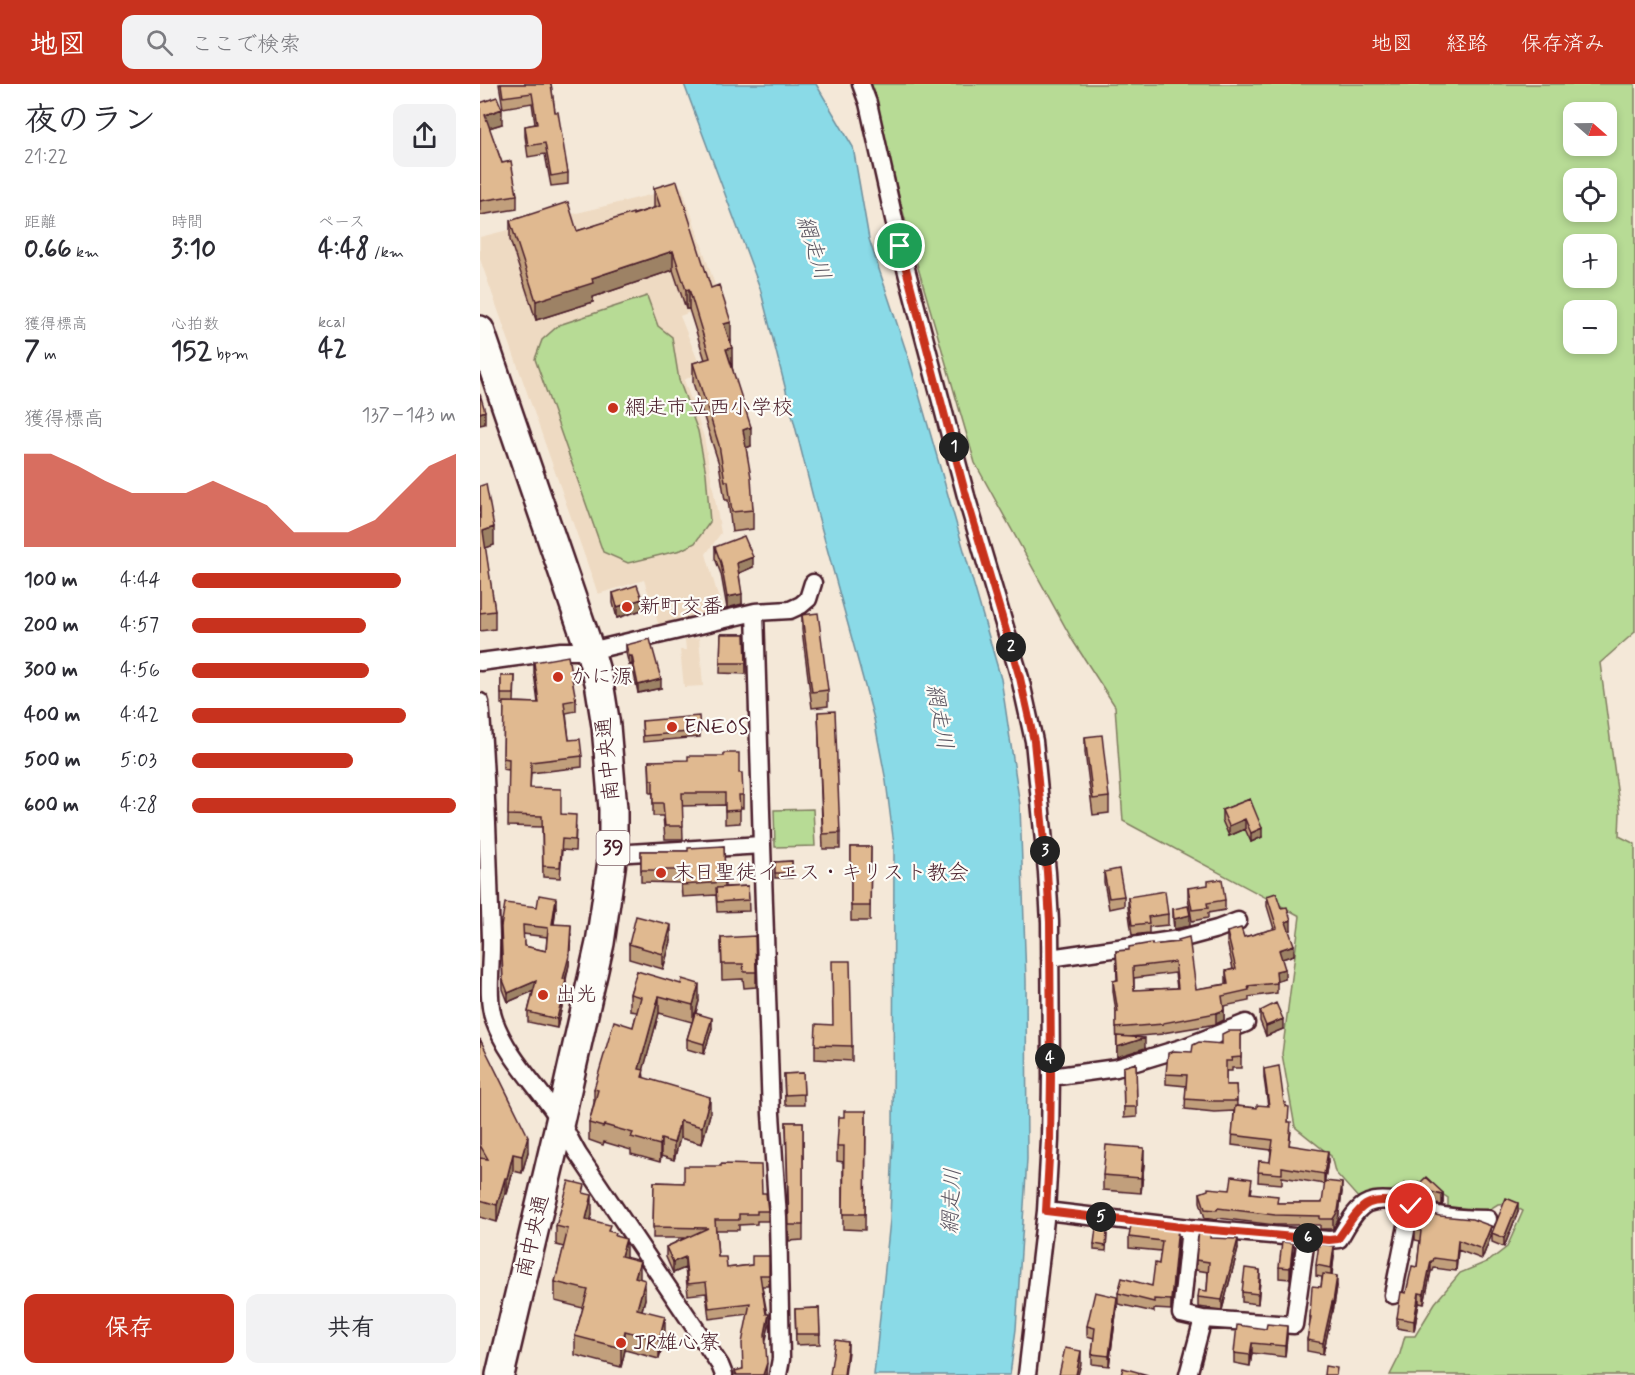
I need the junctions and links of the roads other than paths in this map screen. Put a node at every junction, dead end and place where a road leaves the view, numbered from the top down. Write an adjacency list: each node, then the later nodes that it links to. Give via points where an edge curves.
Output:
1 (861, 84): 12 (street, via 900,246 1034,741 1047,872)
2 (480, 330): 3 (highway, 南中央通 / 39)
3 (484, 356): 6 (highway, 南中央通 / 39)
4 (813, 583): 5 (street, via 808,599 801,605 790,610)
5 (755, 612): 6 (street); 9 (street)
6 (590, 651): 7 (street); 10 (highway, 南中央通 / 39, via 606,726)
7 (480, 662)
8 (480, 702): 15 (street, via 493,1018 523,1072)
9 (762, 845): 10 (street); 25 (street, via 778,1218)
10 (613, 854): 15 (highway, 南中央通 / 39, via 600,943)
11 (1238, 921): 12 (street, via 1180,939)
12 (1050, 958): 14 (street)
13 (1246, 1023): 14 (street, via 1116,1068)
14 (1051, 1077): 17 (street)
15 (560, 1121): 23 (highway, 南中央通 / 39); 24 (street, via 578,1155)
16 (1411, 1206): 18 (street, via 1444,1217); 20 (street, via 1367,1203 1338,1239); 21 (street)
17 (1046, 1211): 19 (street); 26 (street)
18 (1488, 1220)
19 (1190, 1228): 20 (street); 22 (street, via 1181,1314)
20 (1306, 1238): 22 (street, via 1294,1325)
21 (1393, 1295)
22 (1203, 1319): 27 (street)
23 (500, 1375)
24 (724, 1375)
25 (778, 1375)
26 (1027, 1375)
27 (1188, 1375)

